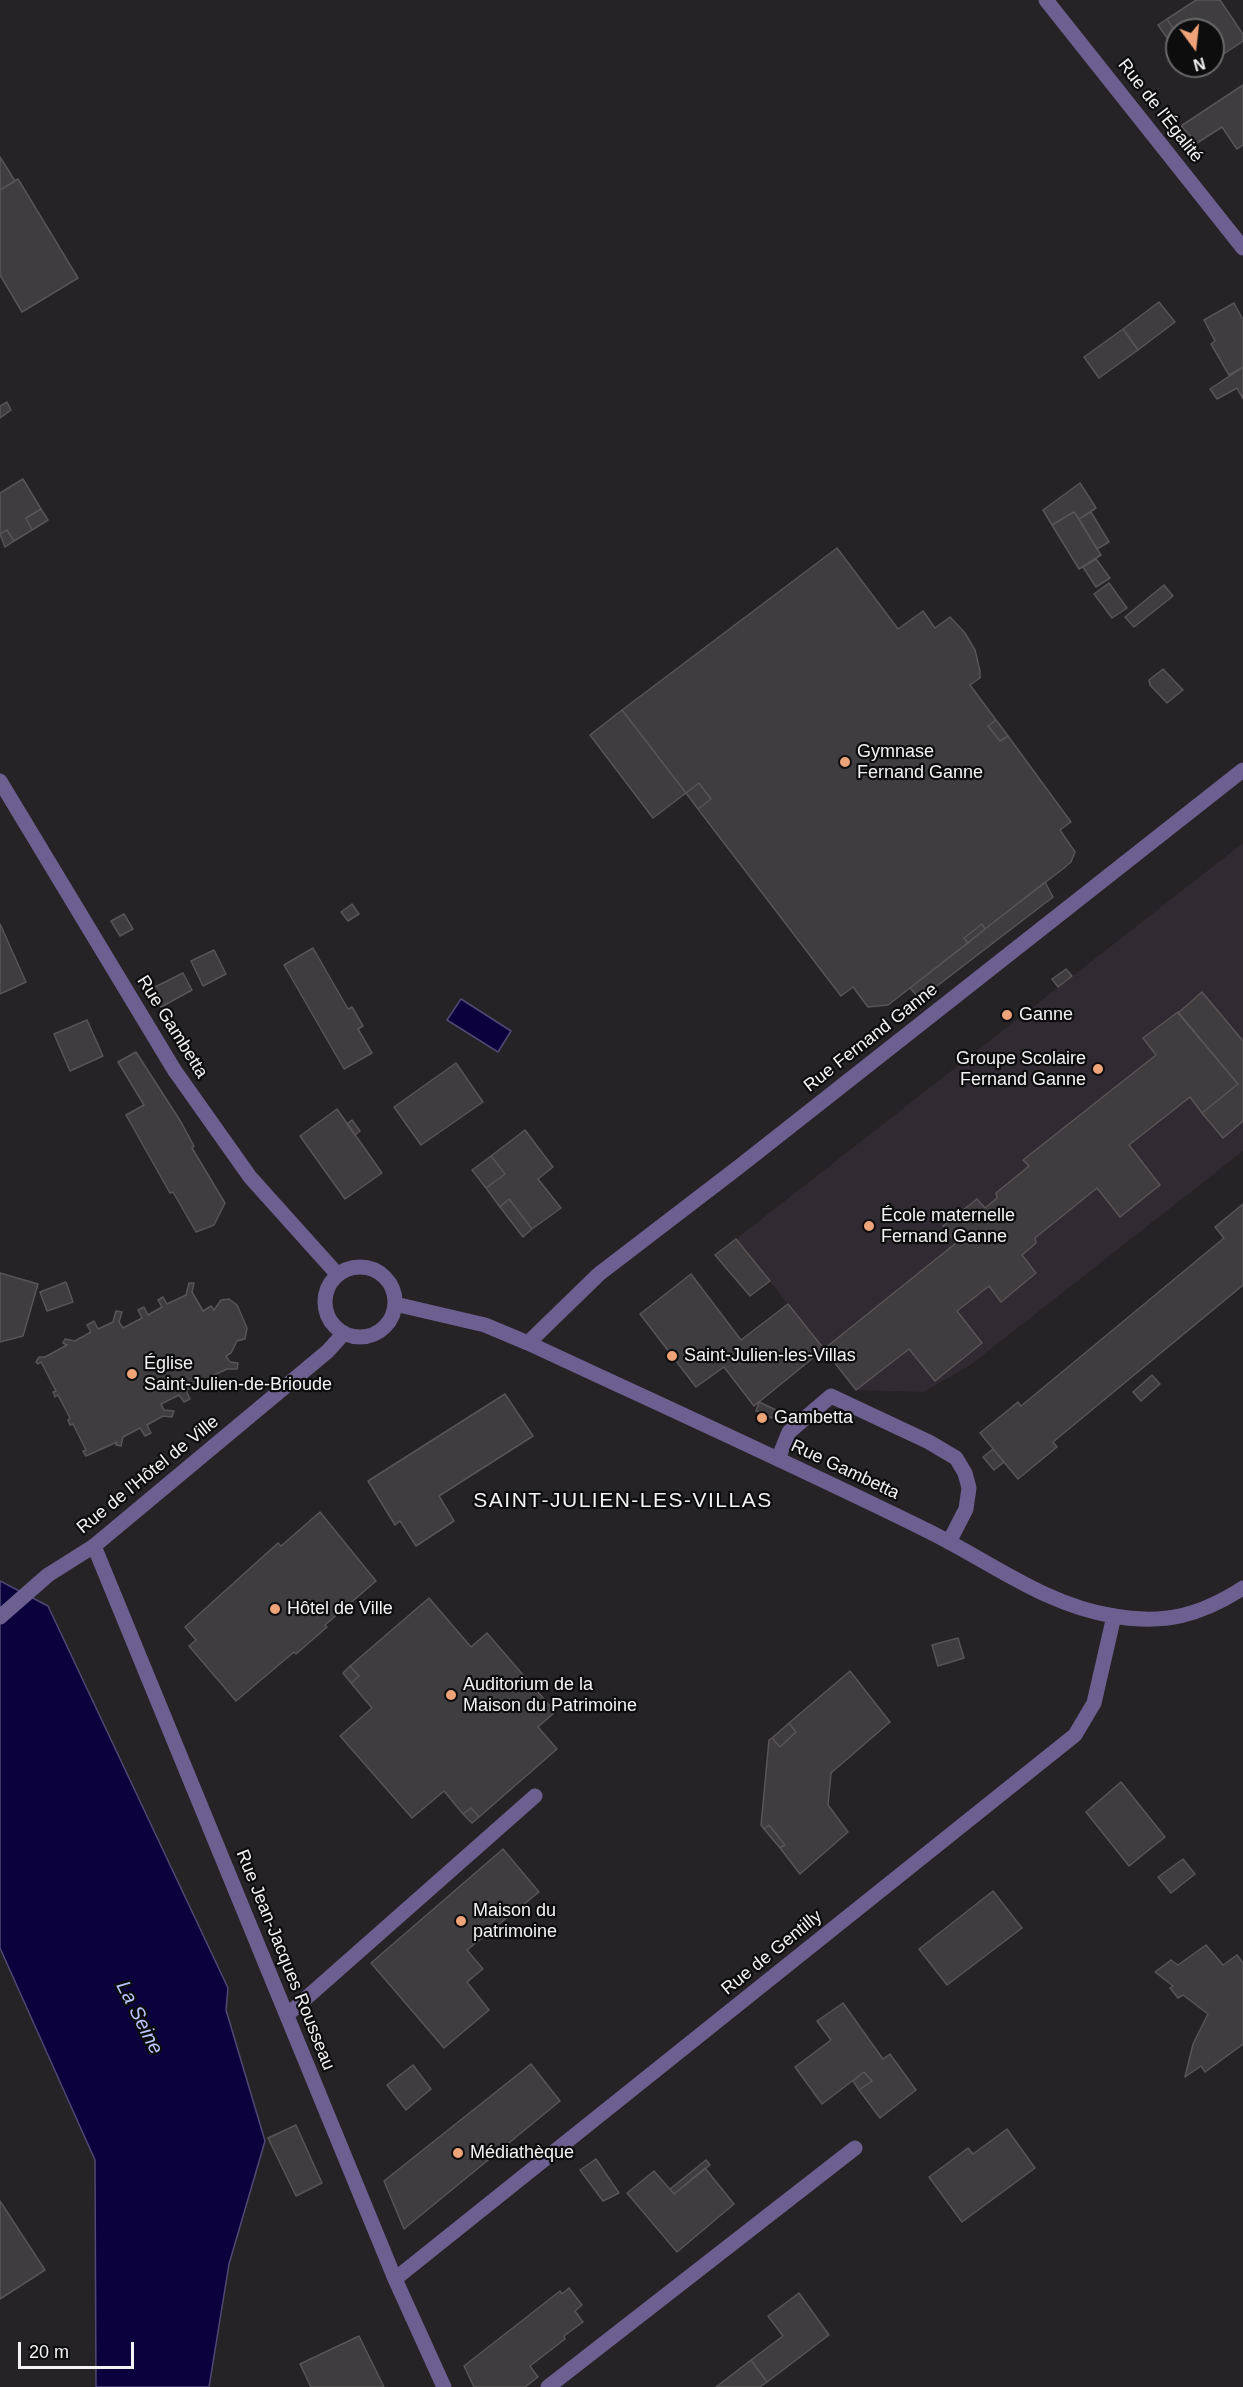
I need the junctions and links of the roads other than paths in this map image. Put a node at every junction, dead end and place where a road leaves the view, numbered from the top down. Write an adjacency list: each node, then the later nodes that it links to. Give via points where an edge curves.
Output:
1 (1050, 1): 2 (street, Rue de l'Égalité)
2 (1243, 248)
3 (1243, 770): 8 (street, Rue Fernand Ganne, via 599,1274)
4 (0, 781): 5 (street, Rue Gambetta, via 175,1071 250,1177)
5 (338, 1275): 6 (street, via 359,1267 381,1274 389,1282); 7 (street, via 325,1294 325,1306 334,1327)
6 (395, 1304): 7 (street, via 392,1316 377,1333 354,1337); 8 (street, Rue Gambetta, via 485,1325)
7 (344, 1333): 11 (street, Rue de l'Hôtel de Ville, via 328,1351)
8 (528, 1343): 9 (street, Rue Gambetta)
9 (778, 1460): 10 (street, Rue Gambetta); 10 (street, via 789,1432 831,1396 929,1442 956,1458 969,1488 966,1509)
10 (949, 1542): 14 (street, Rue Gambetta, via 1032,1590)
11 (94, 1546): 13 (street, Rue de l'Hôtel de Ville, via 48,1575); 16 (street, Rue Jean-Jacques Rousseau)
12 (1243, 1588): 14 (street, Rue Gambetta, via 1204,1610 1162,1620)
13 (0, 1617)
14 (1114, 1617): 18 (street, Rue de Gentilly, via 1094,1703 1075,1735)
15 (535, 1796): 16 (street)
16 (287, 2014): 18 (street, Rue Jean-Jacques Rousseau)
17 (855, 2148): 20 (street)
18 (395, 2279): 19 (street, Rue Jean-Jacques Rousseau)
19 (444, 2387)
20 (548, 2387)

